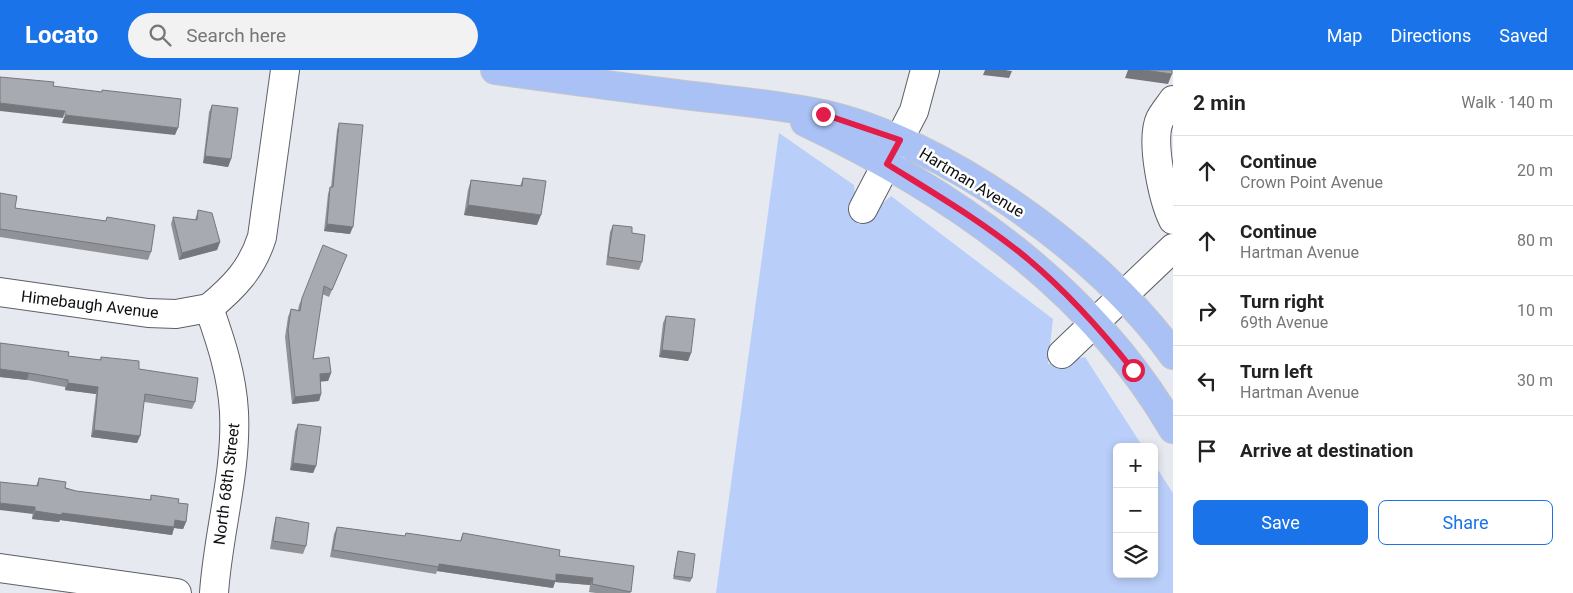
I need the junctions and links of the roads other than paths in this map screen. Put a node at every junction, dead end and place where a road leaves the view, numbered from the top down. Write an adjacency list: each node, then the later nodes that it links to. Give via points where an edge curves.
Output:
1 (285, 70): 14 (street, via 262,237 256,257 240,282)
2 (495, 70): 4 (main road, Hartman Avenue)
3 (925, 70): 7 (street, via 918,99)
4 (615, 78): 6 (main road, Hartman Avenue)
5 (1173, 100): 10 (street, via 1159,120 1157,147)
6 (770, 106): 7 (main road, Hartman Avenue, via 823,114); 8 (main road, Hartman Avenue)
7 (900, 140): 8 (street); 13 (main road, Hartman Avenue, via 949,165 1016,206)
8 (887, 164): 9 (street); 15 (main road, Hartman Avenue, via 968,215 1027,258)
9 (863, 209)
10 (1173, 220)
11 (1173, 248): 13 (street)
12 (0, 292): 14 (street, Himebaugh Avenue, via 148,313 176,314)
13 (1123, 294): 15 (street); 17 (main road, Hartman Avenue)
14 (209, 308): 21 (street, North 68th Street, via 226,358 234,413 233,450)
15 (1094, 322): 16 (street); 18 (main road, Hartman Avenue, via 1133,370)
16 (1062, 354)
17 (1173, 355)
18 (1173, 429)
19 (0, 568): 20 (street)
20 (177, 593)
21 (214, 593)

